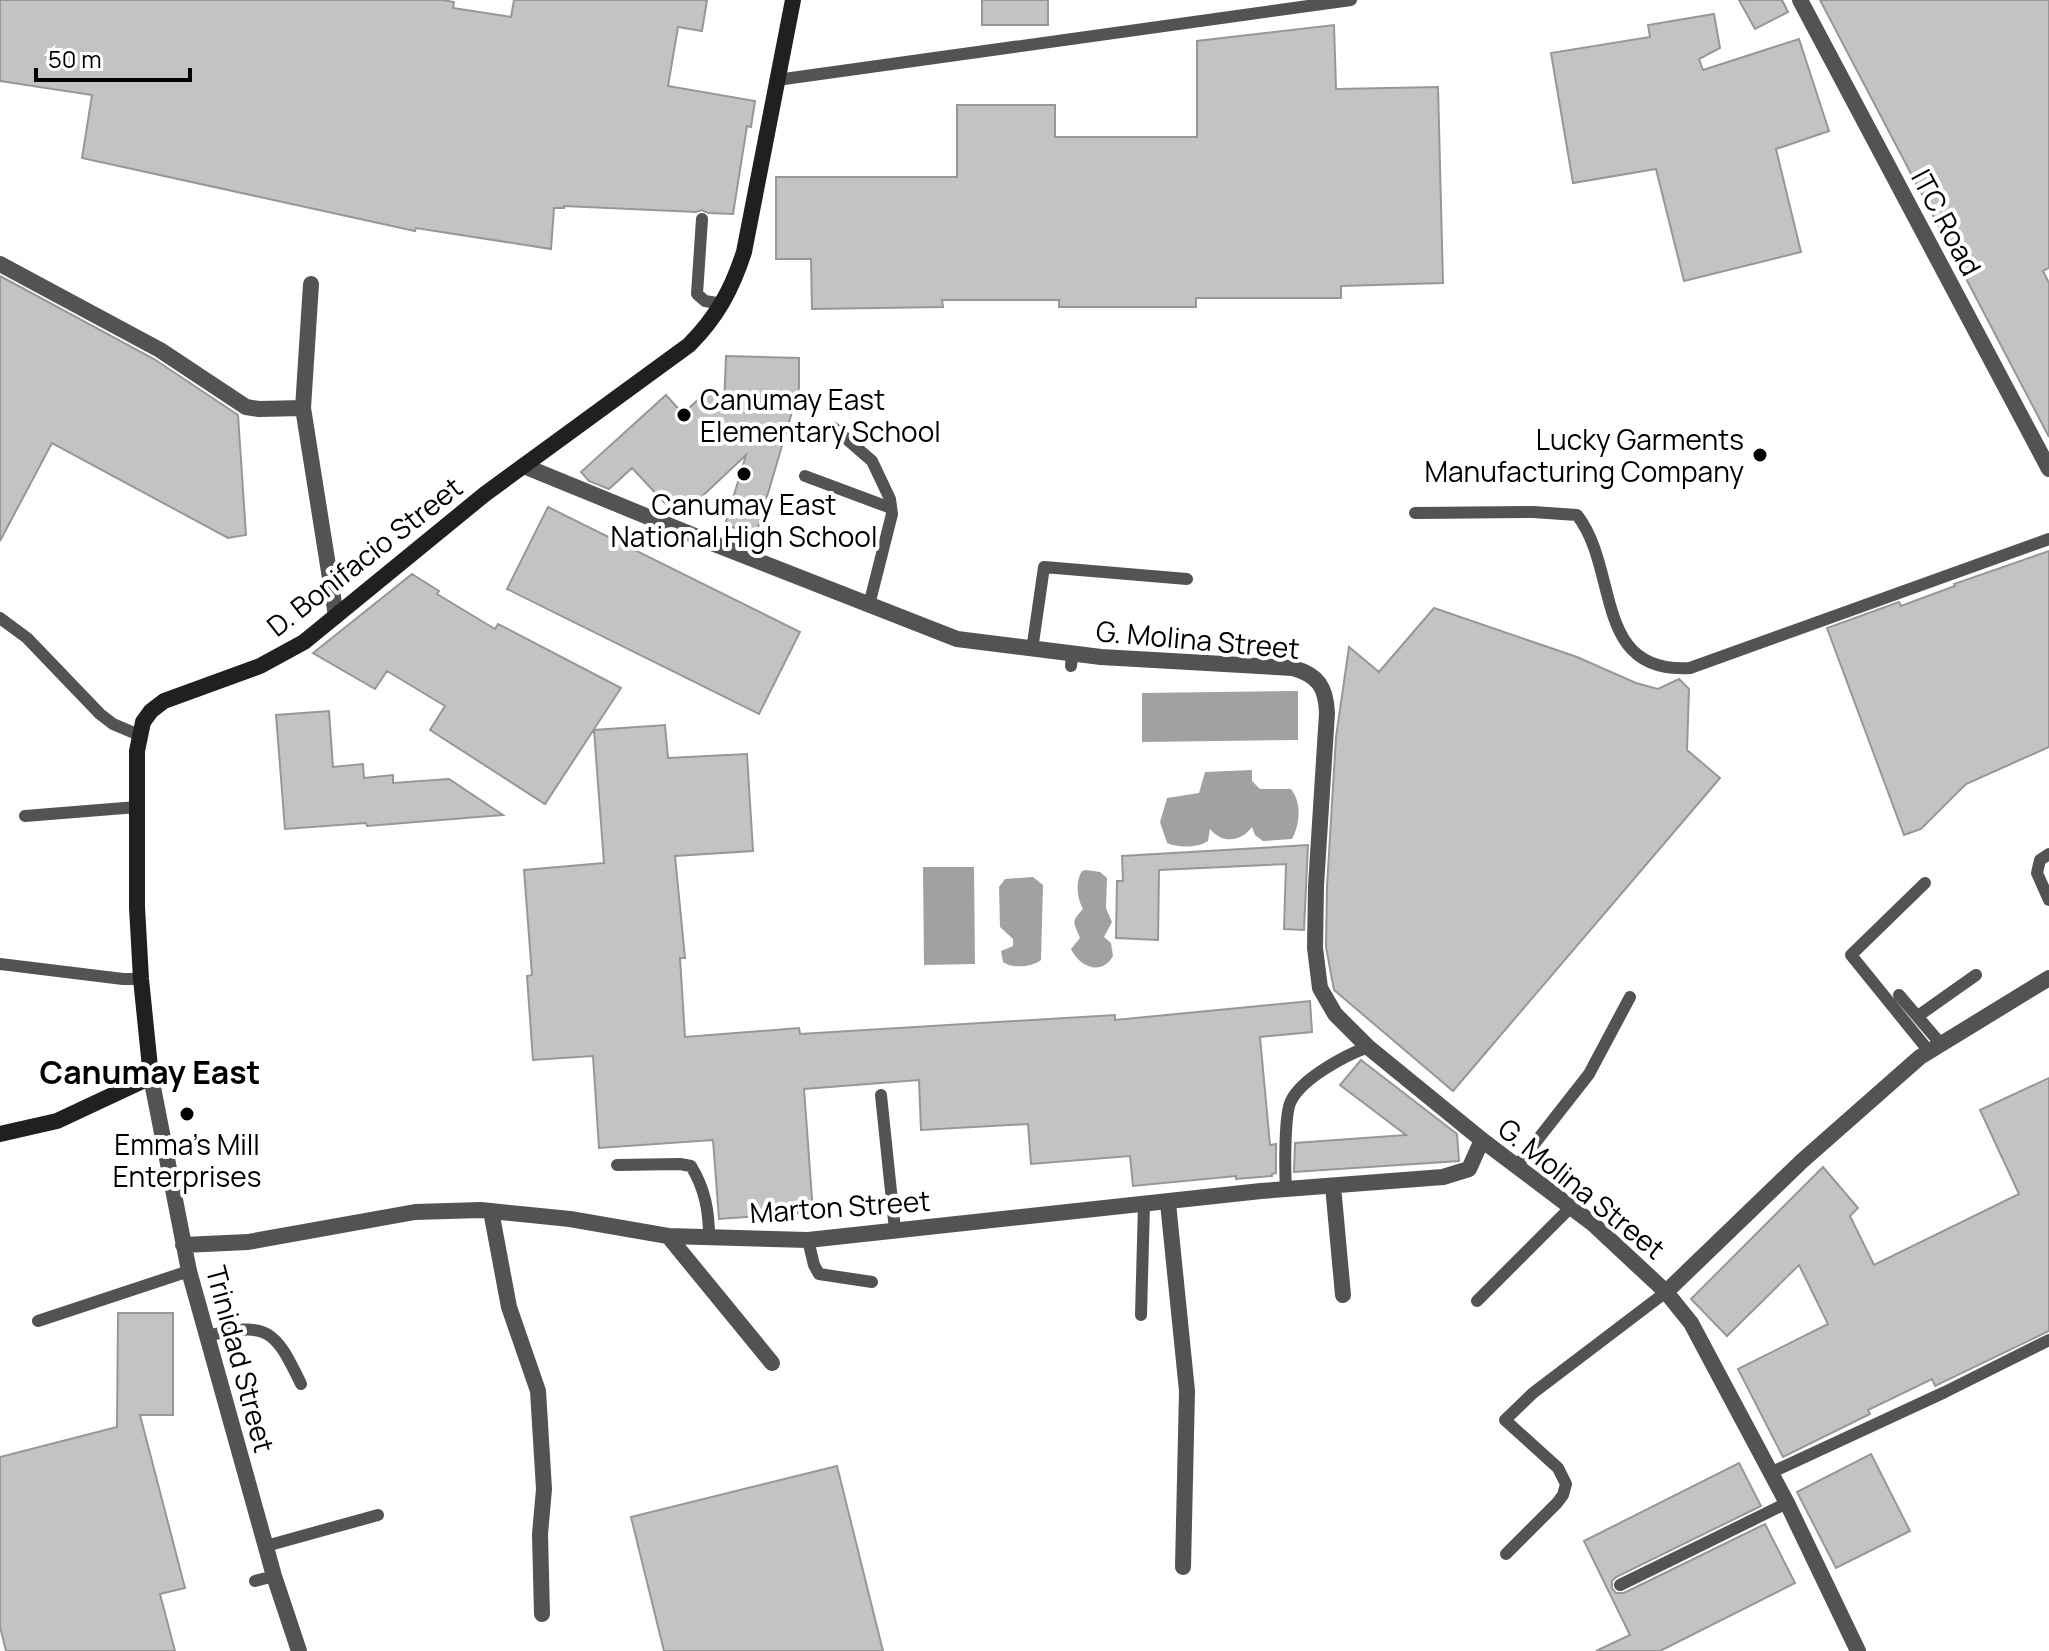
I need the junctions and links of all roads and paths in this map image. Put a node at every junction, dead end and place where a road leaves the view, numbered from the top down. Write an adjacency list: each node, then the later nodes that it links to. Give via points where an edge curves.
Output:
1 (793, 0): 4 (main road, D. Bonifacio Street)
2 (1351, 0): 4 (lane)
3 (1800, 0): 12 (street, ITC Road)
4 (777, 80): 8 (main road, D. Bonifacio Street, via 744,252)
5 (702, 219): 8 (lane, via 697,294)
6 (0, 264): 9 (street, via 160,350 246,407)
7 (311, 284): 9 (street)
8 (723, 304): 11 (main road, D. Bonifacio Street, via 689,345)
9 (303, 408): 19 (street)
10 (834, 428): 14 (lane, via 872,461)
11 (524, 466): 18 (street, G. Molina Street); 19 (main road, D. Bonifacio Street)
12 (2049, 469)
13 (805, 476): 14 (lane)
14 (891, 508): 18 (lane)
15 (1415, 513): 16 (lane, via 1577,515 1587,527 1619,631 1649,665 1668,670 1690,668)
16 (2049, 539)
17 (1187, 579): 21 (lane, via 1044,567)
18 (869, 605): 21 (street, G. Molina Street, via 957,639)
19 (336, 616): 22 (main road, D. Bonifacio Street, via 278,657 164,701 151,711)
20 (0, 618): 22 (lane, via 27,638 100,714)
21 (1032, 650): 36 (street, G. Molina Street, via 1072,660 1293,668 1321,682 1327,713 1316,886 1320,988 1335,1014)
22 (139, 735): 23 (main road)
23 (137, 807): 24 (lane); 31 (main road)
24 (25, 816)
25 (2049, 854): 27 (lane, via 2040,860 2037,873)
26 (1925, 883): 35 (lane, via 1851,955)
27 (2049, 900)
28 (0, 964): 31 (lane)
29 (1976, 975): 34 (lane)
30 (2049, 978): 35 (street, G. Molina Street)
31 (141, 979): 37 (main road)
32 (1899, 995): 34 (lane)
33 (1630, 997): 42 (lane, via 1589,1074)
34 (1918, 1016): 35 (lane)
35 (1934, 1046): 56 (street, G. Molina Street, via 1802,1161)
36 (1368, 1047): 40 (street, G. Molina Street); 44 (lane, via 1316,1075 1290,1101)
37 (151, 1077): 39 (main road, via 57,1121); 53 (street, Trinidad Street)
38 (881, 1095): 49 (lane)
39 (0, 1134)
40 (1482, 1140): 42 (street, G. Molina Street); 43 (street, Marton Street, via 1469,1169 1459,1174)
41 (617, 1165): 51 (lane, via 691,1166 702,1184)
42 (1517, 1166): 47 (street, G. Molina Street)
43 (1333, 1186): 44 (street, Marton Street); 57 (street)
44 (1286, 1189): 45 (street, Marton Street)
45 (1168, 1203): 46 (street, Marton Street); 70 (street, via 1187,1391)
46 (1144, 1205): 49 (street, Marton Street); 59 (lane)
47 (1571, 1207): 56 (street, G. Molina Street); 58 (lane)
48 (491, 1211): 50 (street, Marton Street); 53 (street, Marton Street, via 415,1212 248,1242); 74 (street, via 509,1307 538,1391 544,1489)
49 (895, 1230): 52 (street, Marton Street)
50 (668, 1236): 51 (street, Marton Street); 63 (street)
51 (709, 1237): 52 (street, Marton Street)
52 (808, 1240): 55 (lane, via 819,1274)
53 (183, 1245): 54 (street, Trinidad Street)
54 (189, 1271): 60 (lane); 61 (street, Trinidad Street)
55 (872, 1282)
56 (1666, 1292): 65 (street, G. Molina Street, via 1691,1323); 69 (lane, via 1505,1420 1558,1468 1566,1484 1557,1503)
57 (1343, 1295)
58 (1477, 1301)
59 (1141, 1315)
60 (38, 1321)
61 (207, 1336): 64 (lane, via 253,1328 266,1332 287,1354); 68 (street, Trinidad Street)
62 (2049, 1340): 65 (lane)
63 (772, 1363)
64 (301, 1384)
65 (1770, 1473): 66 (street, G. Molina Street)
66 (1787, 1503): 73 (lane); 76 (street, G. Molina Street)
67 (378, 1515): 68 (lane)
68 (266, 1546): 71 (street, Trinidad Street)
69 (1506, 1554)
70 (1183, 1567)
71 (274, 1576): 72 (lane); 75 (street, Trinidad Street)
72 (255, 1581)
73 (1620, 1585)
74 (542, 1614)
75 (299, 1651)
76 (1858, 1651)

